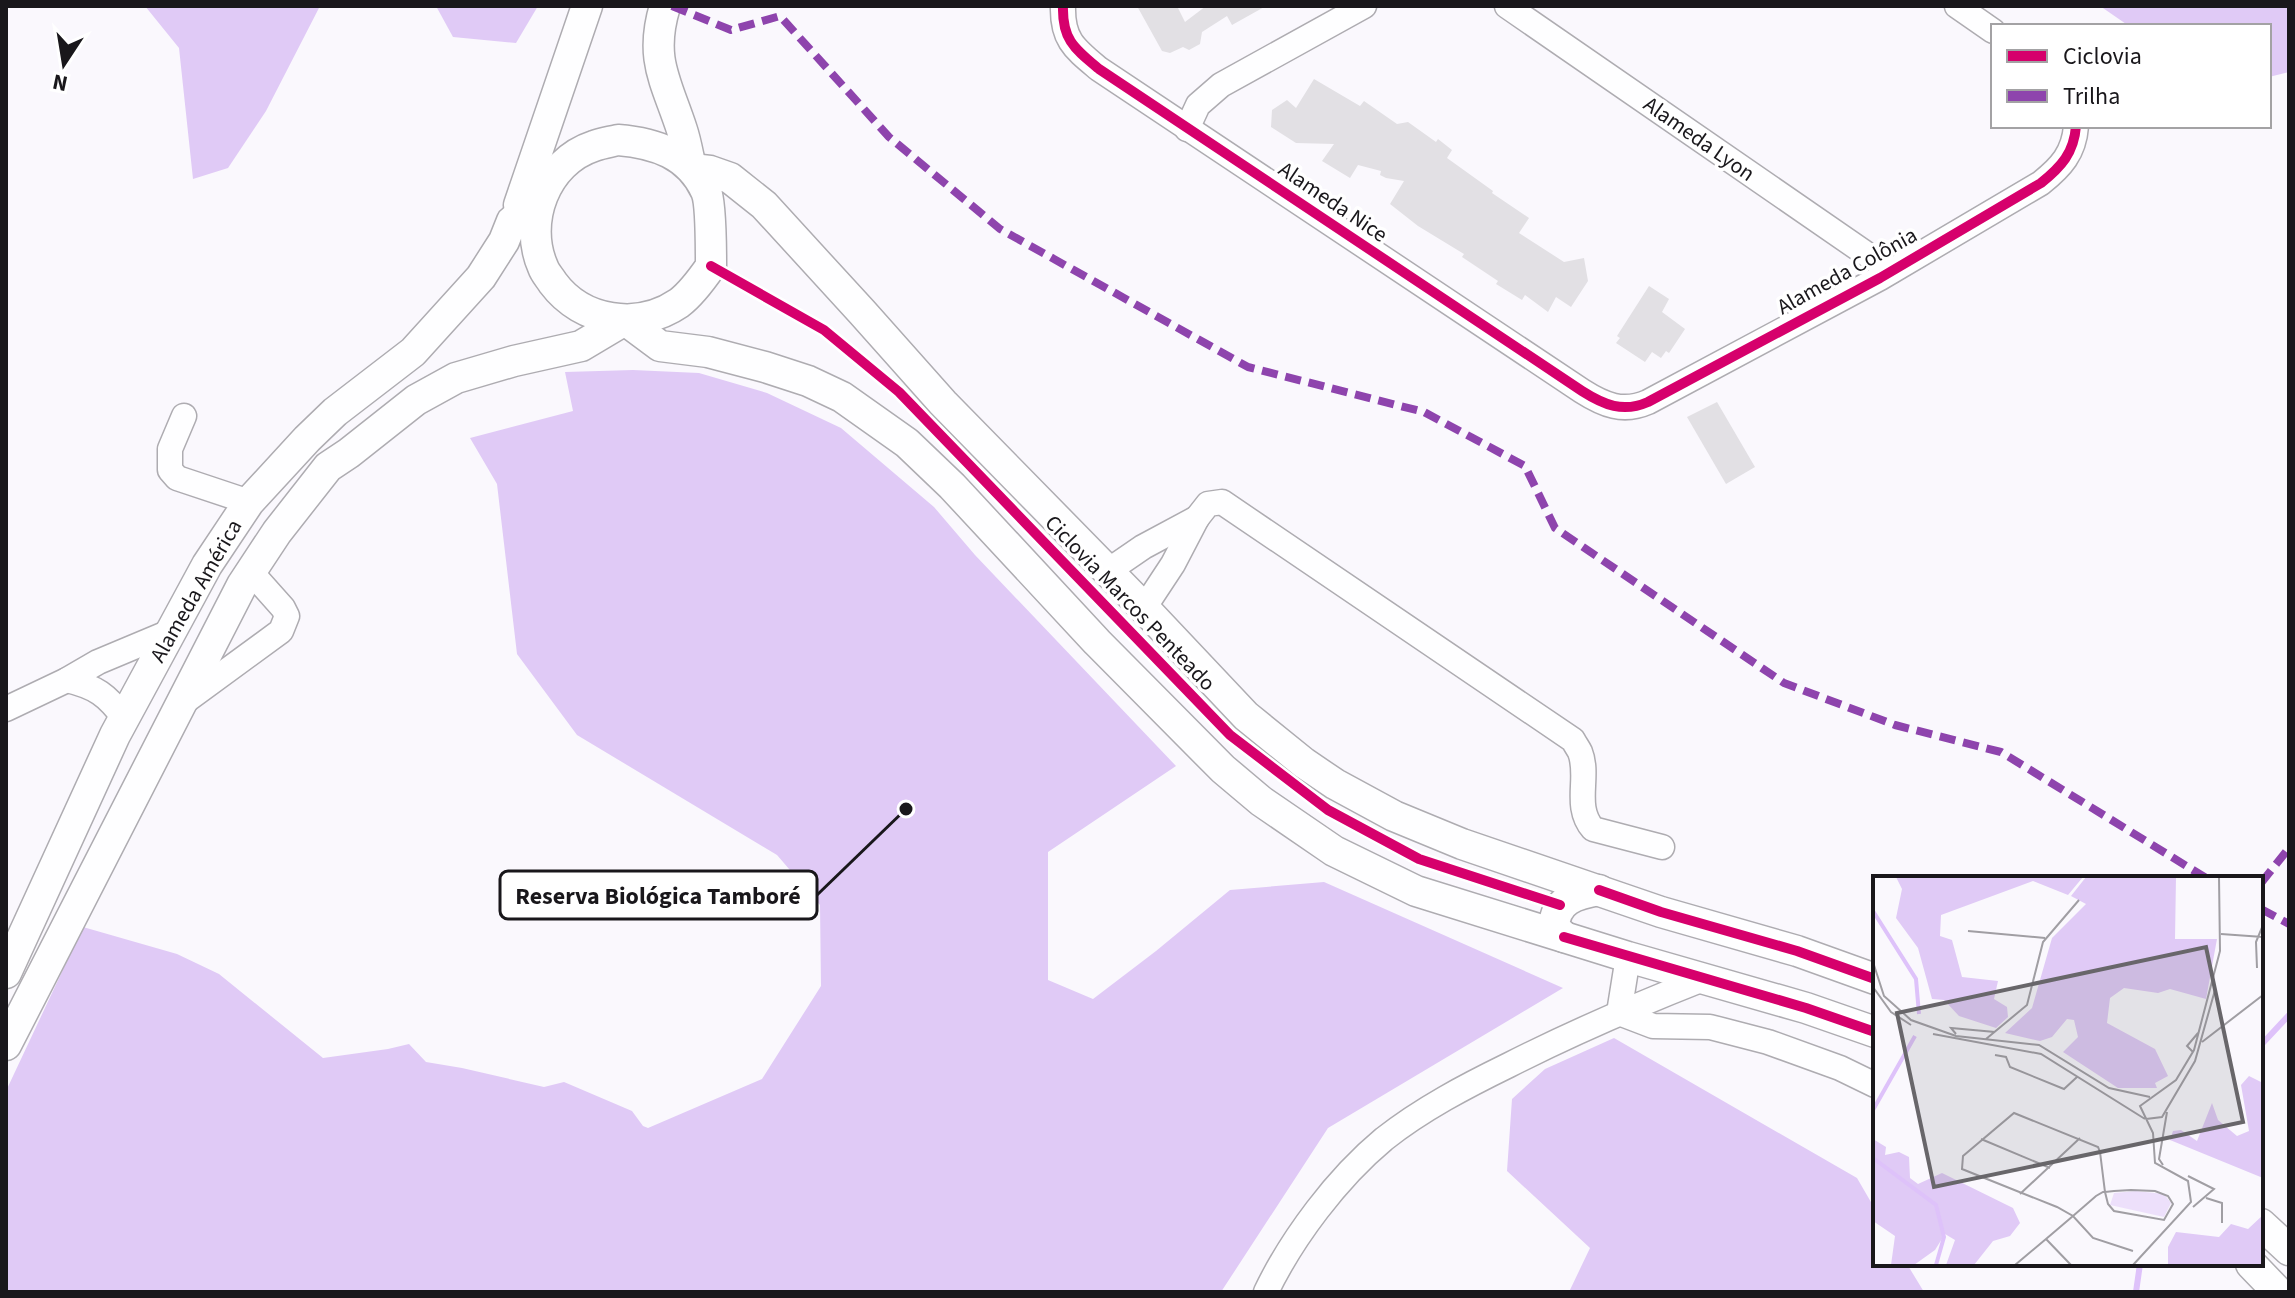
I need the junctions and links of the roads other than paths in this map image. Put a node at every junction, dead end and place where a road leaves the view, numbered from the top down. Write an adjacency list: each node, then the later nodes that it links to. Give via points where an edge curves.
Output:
1 (587, 6): 12 (main road, Alameda América)
2 (665, 6): 10 (main road, via 658,58)
3 (1063, 6): 8 (street, Alameda Nice, via 1065,30 1078,52)
4 (1364, 6): 8 (street, via 1221,85 1198,105)
5 (1507, 6): 16 (street, Alameda Lyon)
6 (1957, 6): 7 (street)
7 (1991, 30)
8 (1187, 129): 20 (street, Alameda Nice)
9 (2076, 129): 16 (street, Alameda Colônia, via 2069,156 2041,183)
10 (683, 132): 11 (main road); 13 (main road)
11 (691, 168): 13 (main road); 14 (main road, via 645,142 618,140 569,159 550,179); 17 (main road, via 708,193 711,266 680,302 653,317)
12 (532, 170): 14 (main road); 15 (main road, Alameda América)
13 (730, 178): 25 (main road, via 764,205 943,403)
14 (539, 202): 15 (main road); 17 (main road, via 535,237 543,269 563,295 590,314)
15 (512, 221): 22 (main road, Alameda América, via 488,268 413,352 335,412)
16 (1891, 271): 20 (street, Alameda Colônia, via 1648,402)
17 (624, 321): 18 (main road, Alameda América); 19 (main road)
18 (581, 346): 19 (main road, Alameda América); 24 (main road, Alameda América, via 456,378 416,400 328,467)
19 (660, 346): 38 (main road, Alameda América, via 765,367 842,397 907,443 952,486 1149,695 1261,801 1334,851 1416,891)
20 (1611, 406)
21 (184, 416): 22 (street, via 170,449 170,470 177,478)
22 (249, 502): 27 (main road, Alameda América)
23 (1197, 518): 25 (street); 26 (street); 34 (street, via 1208,504 1222,502 1573,740 1581,753 1585,820 1593,829)
24 (250, 571): 29 (main road, Alameda América); 29 (street, via 283,608 287,616 281,631)
25 (1108, 571): 26 (main road)
26 (1144, 608): 36 (main road, via 1246,716 1335,784 1427,831)
27 (172, 631): 28 (street); 31 (main road, Alameda América)
28 (67, 680): 30 (street); 31 (street, via 103,693)
29 (182, 704): 33 (main road, Alameda América)
30 (6, 709)
31 (124, 718): 32 (main road, Alameda América)
32 (95, 783): 33 (main road, via 95,805 102,811 120,812); 35 (main road, Alameda América)
33 (129, 803): 37 (main road, Alameda América)
34 (1662, 847)
35 (43, 890): 37 (main road, via 54,881 66,882 74,887); 41 (main road, Alameda América)
36 (1599, 890): 38 (main road, via 1560,905 1554,927); 39 (main road)
37 (77, 905): 47 (main road, Alameda América)
38 (1564, 937): 40 (main road, Alameda América)
39 (1772, 944): 42 (main road); 44 (main road, via 1781,965 1776,984 1766,993)
40 (1628, 957): 43 (main road, Alameda América); 45 (street)
41 (6, 973)
42 (1873, 978)
43 (1703, 979): 44 (main road, Alameda América); 45 (street)
44 (1753, 993): 46 (main road, Alameda América)
45 (1619, 1013): 48 (street, via 1653,1026 1710,1027 1768,1042); 52 (street, via 1450,1095 1384,1140 1334,1190)
46 (1873, 1031)
47 (6, 1045)
48 (1873, 1084)
49 (2263, 1226): 50 (main road)
50 (2289, 1250)
51 (2253, 1266): 53 (main road)
52 (1266, 1292)
53 (2278, 1292)

